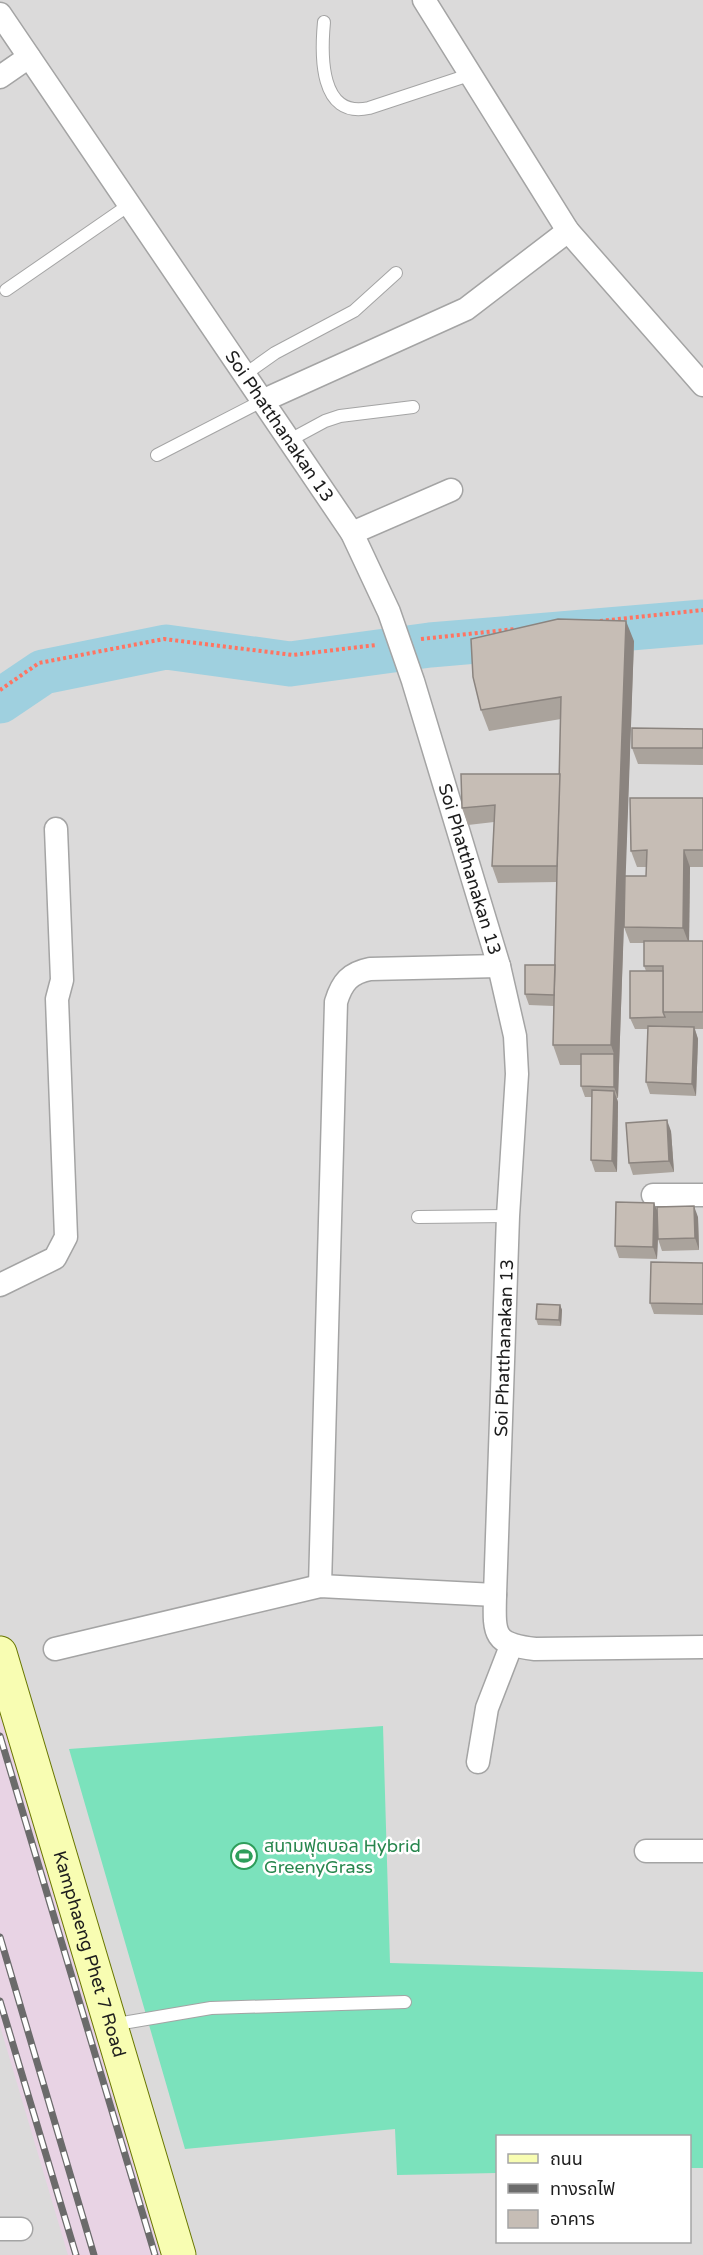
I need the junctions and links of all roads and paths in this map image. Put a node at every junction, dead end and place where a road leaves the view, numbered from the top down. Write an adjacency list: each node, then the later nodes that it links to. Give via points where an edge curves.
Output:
1 (424, 0): 5 (street)
2 (0, 14): 4 (street, Soi Phatthanakan 13)
3 (324, 22): 5 (lane, via 321,52 327,85 334,98 346,106 369,108)
4 (29, 57): 6 (street); 7 (street, Soi Phatthanakan 13)
5 (469, 75): 8 (street)
6 (0, 77)
7 (129, 205): 10 (lane); 11 (street, Soi Phatthanakan 13)
8 (568, 231): 12 (street); 13 (street, via 466,309)
9 (396, 273): 11 (lane, via 354,311 275,353)
10 (6, 290)
11 (244, 375): 13 (street, Soi Phatthanakan 13)
12 (703, 385)
13 (262, 401): 15 (street, Soi Phatthanakan 13); 16 (lane)
14 (413, 407): 15 (lane, via 340,416)
15 (288, 441): 18 (street, Soi Phatthanakan 13)
16 (157, 455)
17 (451, 490): 18 (street)
18 (352, 533): 20 (street, Soi Phatthanakan 13)
19 (703, 610): 21 (path)
20 (389, 612): 22 (path, via 395,614 411,640); 26 (street, Soi Phatthanakan 13)
21 (598, 621)
22 (516, 629)
23 (373, 639): 24 (path, via 376,646 293,654 164,639 39,663)
24 (0, 690)
25 (56, 829): 31 (street, via 62,980 57,999 66,1237 55,1258)
26 (499, 966): 29 (street, Soi Phatthanakan 13, via 513,1025 517,1074); 32 (street, via 356,971 339,992)
27 (653, 1195): 28 (street)
28 (703, 1195)
29 (508, 1216): 30 (lane); 33 (street, Soi Phatthanakan 13)
30 (418, 1217)
31 (0, 1285)
32 (320, 1586): 33 (street); 36 (street)
33 (495, 1595): 34 (street, Soi Phatthanakan 13, via 494,1623 499,1637)
34 (511, 1646): 35 (street); 38 (street, via 487,1708)
35 (703, 1647)
36 (55, 1649)
37 (0, 1653): 42 (street, Kamphaeng Phet 7 Road)
38 (478, 1762)
39 (646, 1851): 40 (street)
40 (703, 1851)
41 (405, 2002): 42 (lane, via 212,2008)
42 (111, 2026): 43 (street, Kamphaeng Phet 7 Road)
43 (179, 2255)

